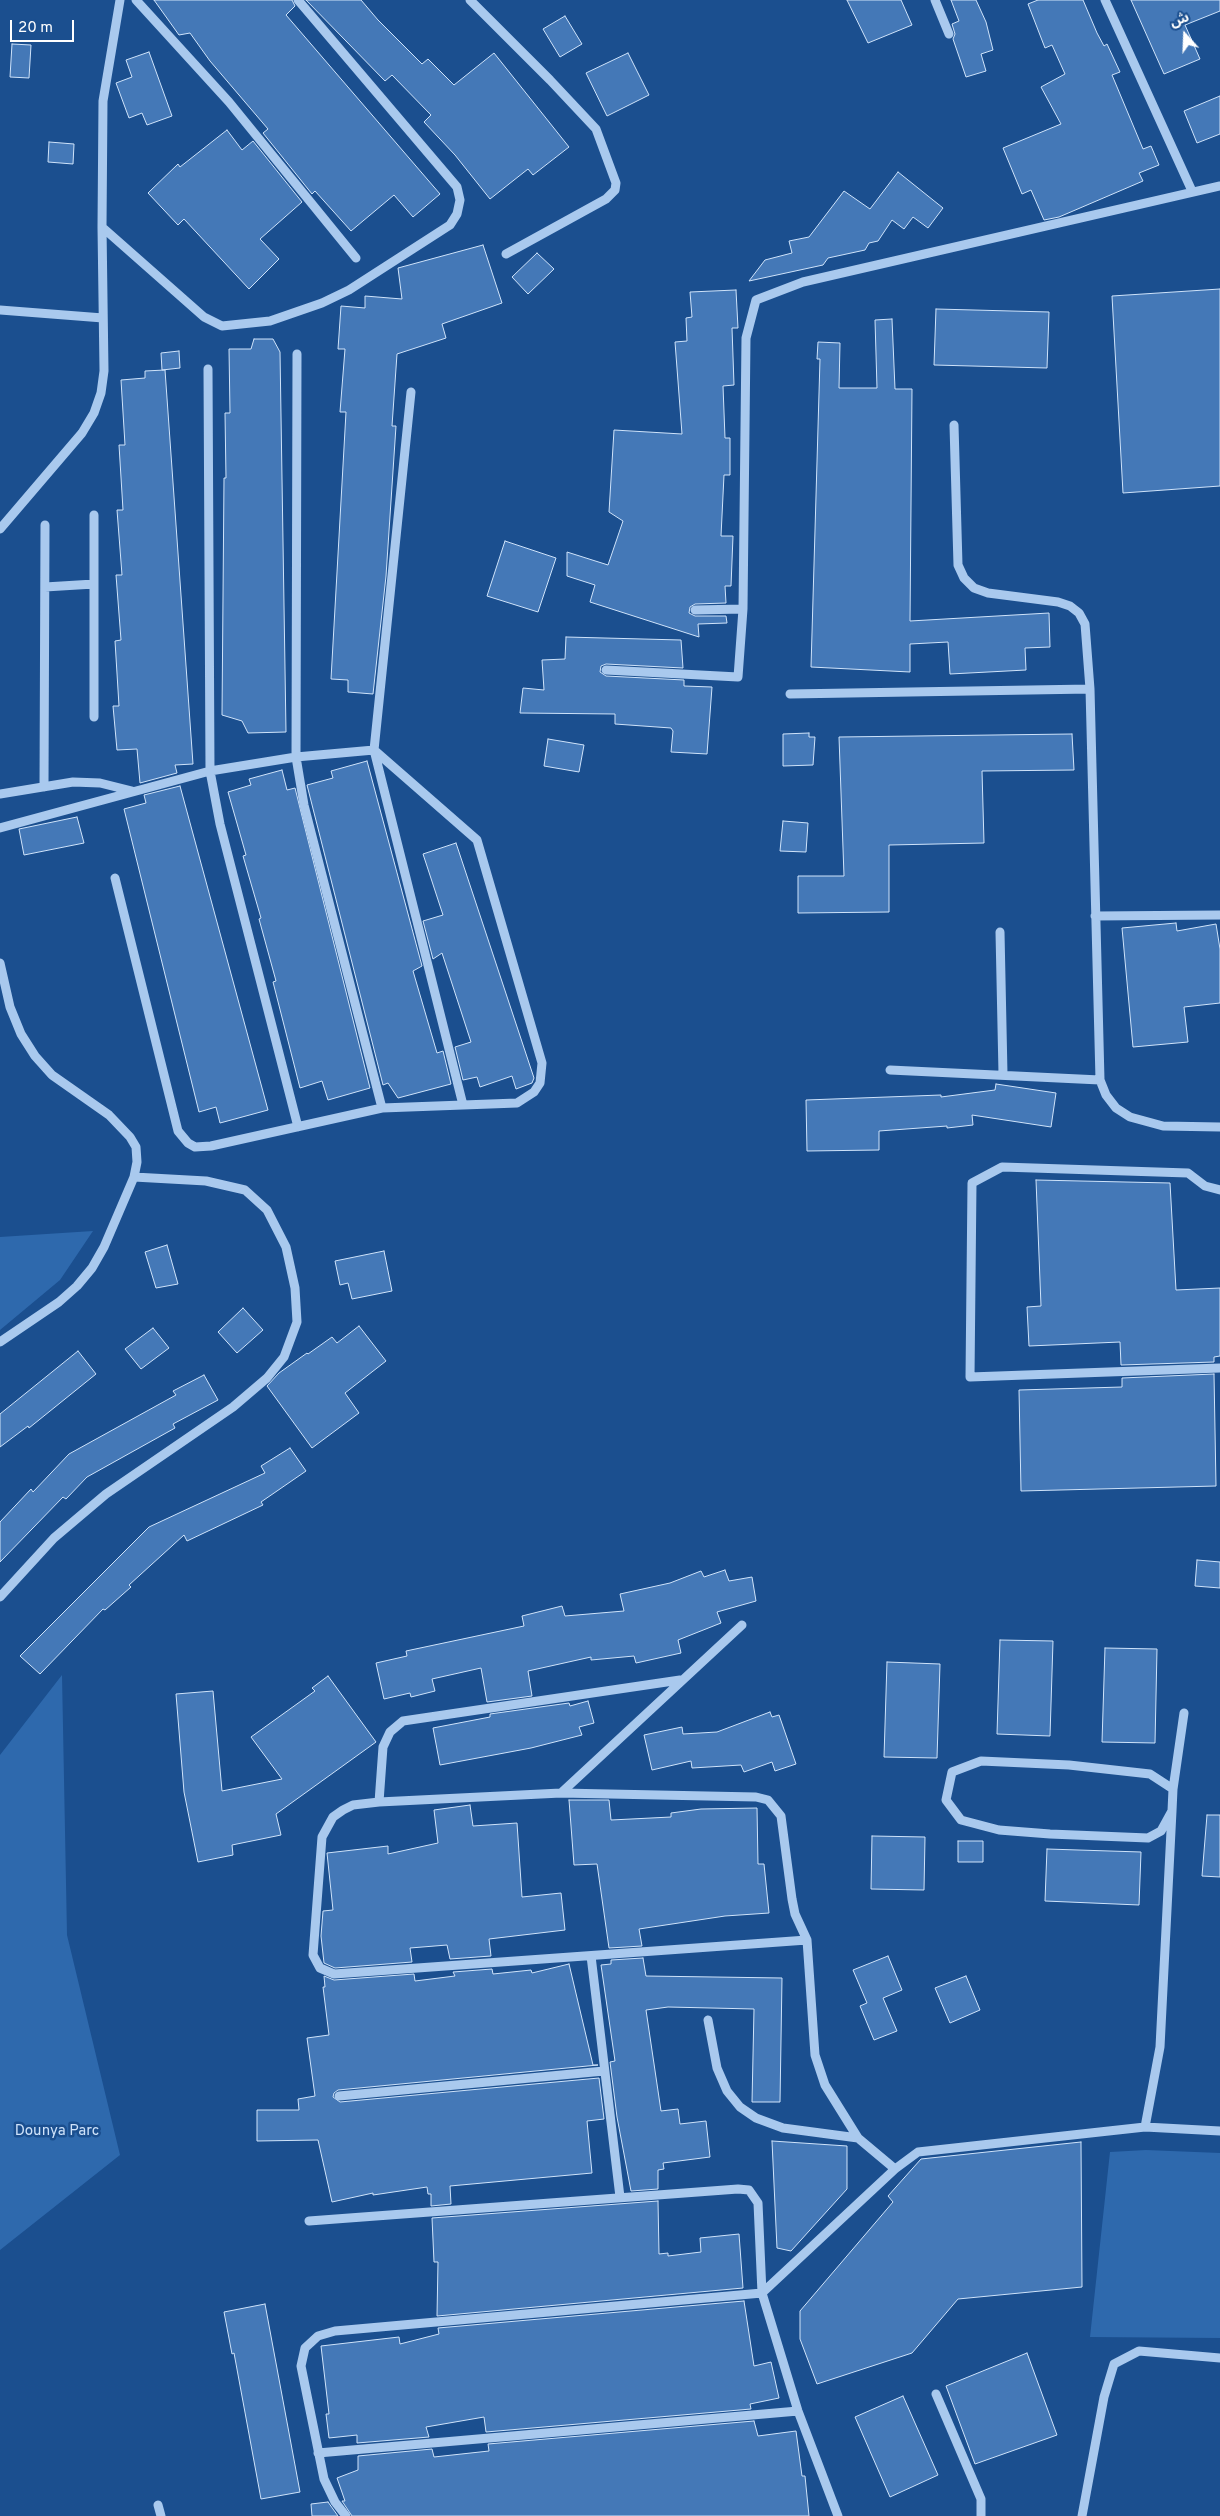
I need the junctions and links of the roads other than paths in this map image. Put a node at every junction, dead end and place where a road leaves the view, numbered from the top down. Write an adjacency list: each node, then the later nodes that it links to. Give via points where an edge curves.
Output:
1 (120, 0): 10 (street, via 103,101)
2 (136, 0): 12 (street, via 229,102)
3 (298, 0): 10 (street, via 457,187 459,207 450,225 349,290 322,303 270,321 222,326 204,317)
4 (470, 0): 11 (street, via 596,129 616,183 615,190 606,199)
5 (935, 0): 7 (street)
6 (1105, 0): 9 (street)
7 (950, 34)
8 (1220, 186): 9 (street)
9 (1192, 191): 24 (street, via 802,282 756,300 746,338)
10 (102, 227): 14 (street)
11 (506, 254)
12 (356, 258)
13 (0, 310): 14 (street)
14 (103, 318): 21 (street, via 104,372 94,414 69,451)
15 (297, 354): 31 (street)
16 (208, 368): 32 (street)
17 (411, 392): 30 (street)
18 (954, 425): 27 (street, via 958,565 964,578 974,588 988,593 1058,602 1079,613 1086,624 1088,636)
19 (94, 515): 22 (street)
20 (45, 525): 23 (street)
21 (0, 529)
22 (94, 584): 23 (street); 29 (street)
23 (45, 587): 33 (street)
24 (742, 609): 25 (street); 26 (street, via 738,676)
25 (695, 610)
26 (606, 670)
27 (1090, 689): 28 (street); 38 (street)
28 (790, 694)
29 (94, 716)
30 (374, 750): 31 (street); 45 (street); 45 (street, via 477,840 542,1063 540,1083 527,1099 507,1104)
31 (296, 757): 32 (street); 46 (street, via 304,805)
32 (210, 771): 34 (street); 47 (street, via 220,824)
33 (44, 787): 34 (street, via 88,782); 35 (street)
34 (132, 792): 36 (street)
35 (0, 794)
36 (0, 828)
37 (115, 878): 47 (street, via 182,1138 203,1147)
38 (1095, 916): 39 (street); 44 (street)
39 (1220, 916)
40 (1000, 932): 43 (street)
41 (0, 963): 49 (street, via 10,1007 21,1034 52,1075 109,1115 130,1137 136,1147)
42 (890, 1070): 43 (street)
43 (1003, 1074): 44 (street)
44 (1100, 1080): 48 (street, via 1116,1108 1130,1117 1164,1126)
45 (463, 1105): 46 (street)
46 (382, 1108): 47 (street)
47 (298, 1127)
48 (1220, 1127)
49 (134, 1177): 51 (street, via 92,1268 59,1302); 53 (street, via 206,1180 245,1190 267,1210 286,1247 296,1288 297,1322 284,1357 267,1378 233,1406 106,1494 54,1538)
50 (1220, 1190): 52 (street, via 1205,1186 1188,1173 1031,1168 1002,1168 972,1183 970,1377)
51 (0, 1342)
52 (1220, 1368)
53 (0, 1597)
54 (742, 1625): 55 (street)
55 (680, 1680): 58 (street); 59 (street, via 403,1721 390,1732 383,1747)
56 (1184, 1713): 57 (street)
57 (1172, 1789): 60 (street); 60 (street, via 1150,1774 1069,1765 982,1761 952,1772 946,1800 962,1820 999,1830 1050,1834 1148,1838 1161,1831)
58 (561, 1792): 59 (street); 61 (street, via 768,1800 781,1816 795,1914)
59 (379, 1802): 62 (street, via 353,1805 343,1810 333,1817 322,1837 313,1948 320,1968 334,1974)
60 (1172, 1811): 66 (street, via 1160,2047)
61 (806, 1940): 62 (street); 68 (street, via 815,2055 825,2085)
62 (591, 1956): 64 (street)
63 (708, 2020): 68 (street, via 717,2068 727,2091 740,2107 756,2118 784,2128)
64 (604, 2071): 65 (street); 70 (street)
65 (339, 2096)
66 (1145, 2127): 67 (street); 69 (street, via 918,2152)
67 (1220, 2131)
68 (858, 2138): 69 (street)
69 (895, 2169): 72 (street)
70 (620, 2197): 71 (street); 72 (street, via 748,2190 758,2203)
71 (309, 2221)
72 (762, 2293): 75 (street); 76 (street, via 326,2332 305,2348 301,2366)
73 (1220, 2358): 82 (street, via 1139,2351 1114,2364 1104,2398)
74 (936, 2394): 81 (street, via 981,2499)
75 (798, 2411): 76 (street); 80 (street)
76 (318, 2453): 79 (street, via 324,2479)
77 (158, 2505): 78 (street)
78 (161, 2516)
79 (346, 2516)
80 (838, 2516)
81 (981, 2516)
82 (1082, 2516)

